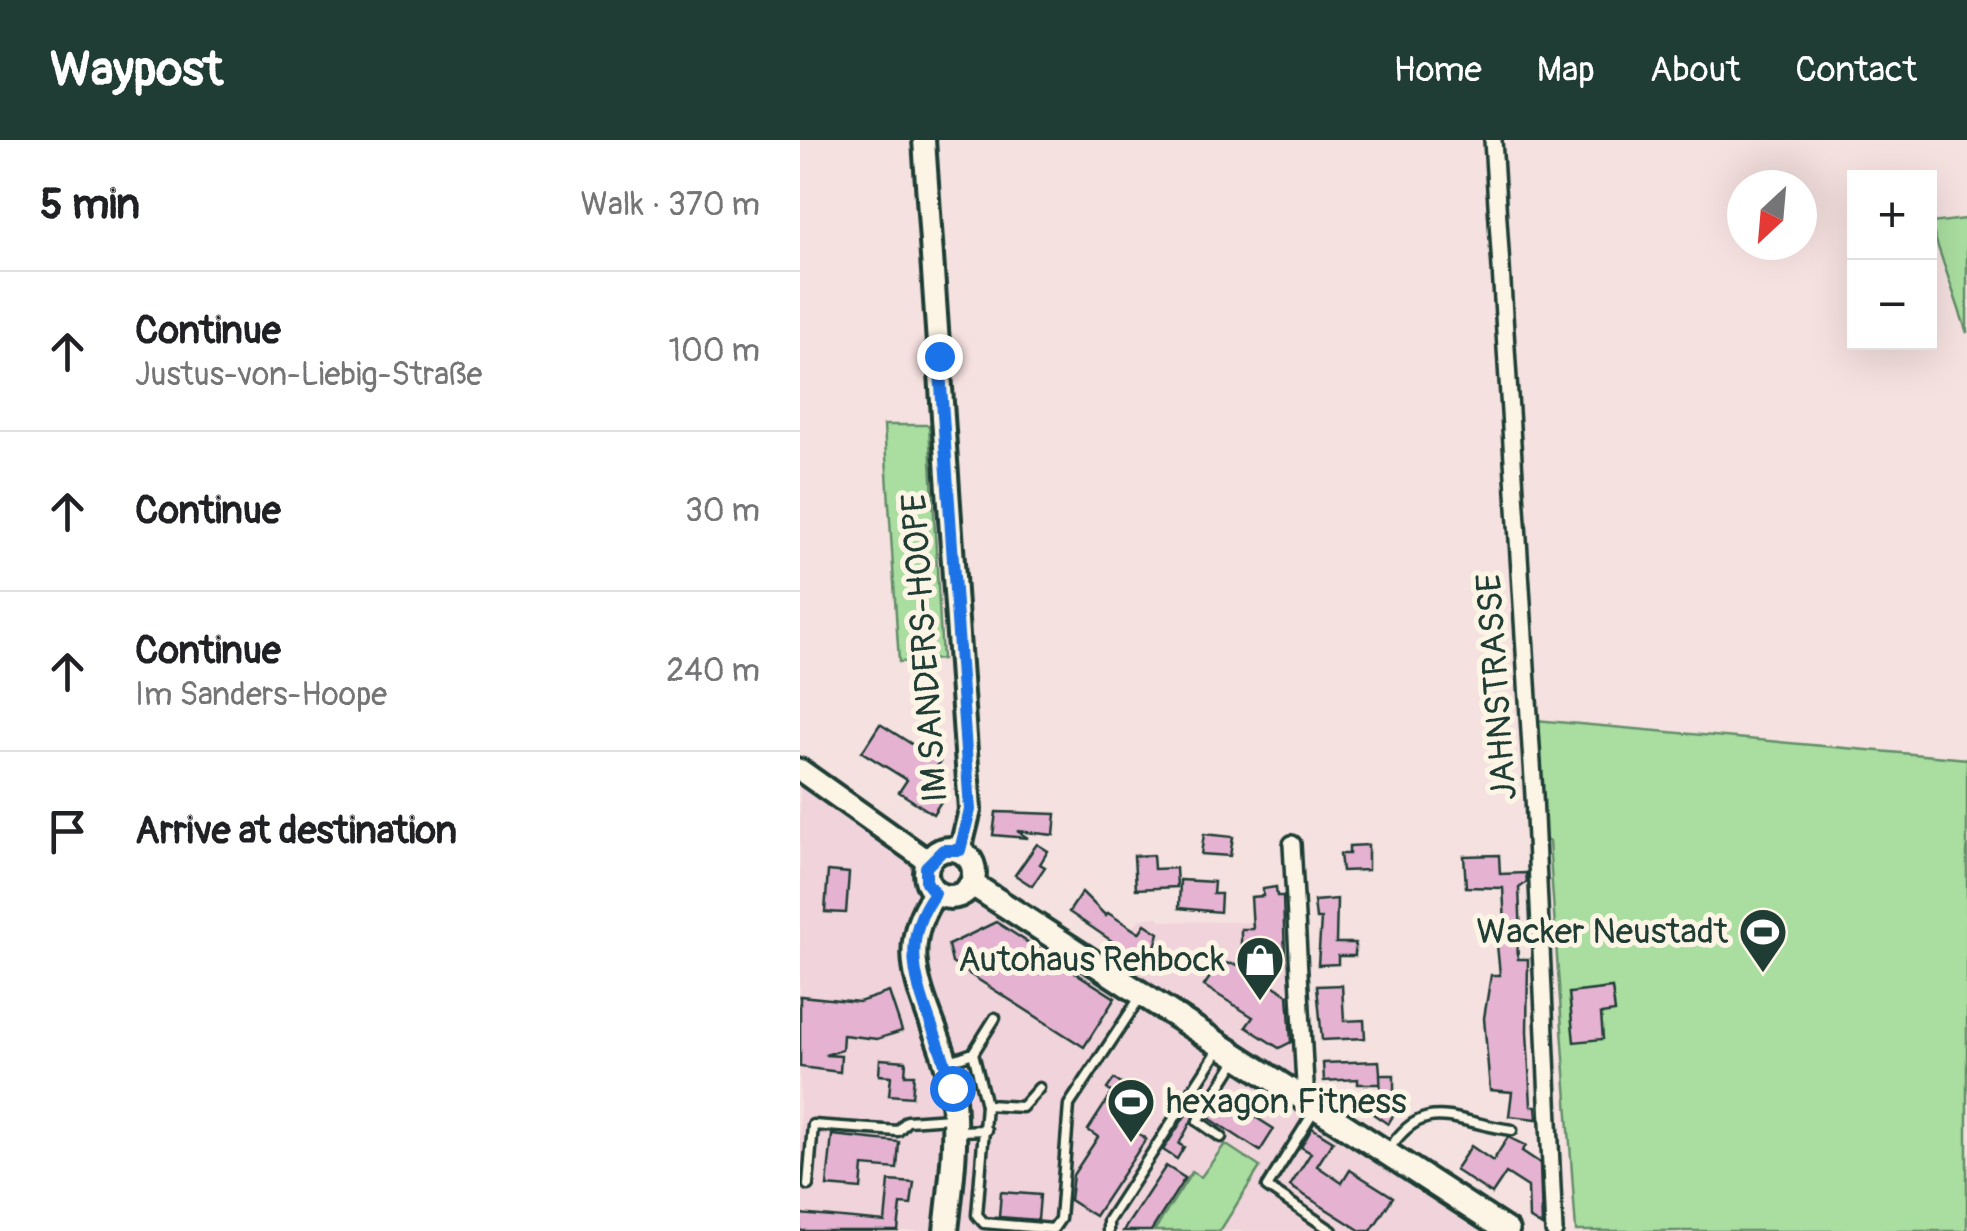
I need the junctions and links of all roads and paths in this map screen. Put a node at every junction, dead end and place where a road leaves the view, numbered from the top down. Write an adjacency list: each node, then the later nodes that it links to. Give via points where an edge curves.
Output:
1 (924, 140): 5 (street, IM SANDERS-HOOPE, via 970,810)
2 (1493, 140): 27 (street, JAHNSTRASSE)
3 (800, 770): 6 (street)
4 (1292, 844): 15 (street)
5 (960, 850): 6 (main road, via 943,850); 7 (main road, via 972,863)
6 (928, 860): 8 (main road, via 926,882)
7 (972, 884): 8 (main road, via 958,896); 9 (main road)
8 (935, 893): 13 (main road, via 916,925 911,957)
9 (1143, 992): 11 (main road); 18 (lane, via 1068,1105 1060,1219 1053,1229 984,1223 977,1214)
10 (995, 1018): 12 (lane)
11 (1231, 1050): 15 (main road); 20 (lane, via 1198,1121); 25 (lane, via 1108,1221)
12 (973, 1052): 13 (lane); 16 (lane)
13 (946, 1062): 17 (main road)
14 (1039, 1088): 16 (lane, via 1022,1108)
15 (1308, 1100): 21 (main road); 26 (lane, via 1267,1187)
16 (986, 1104): 18 (lane)
17 (955, 1124): 18 (lane); 22 (lane, via 906,1122 898,1131 813,1124); 24 (main road)
18 (986, 1130)
19 (1512, 1130): 21 (lane, via 1423,1116 1407,1124)
20 (1221, 1136)
21 (1387, 1152): 23 (main road)
22 (808, 1186)
23 (1494, 1227)
24 (946, 1231)
25 (1108, 1231)
26 (1332, 1231)
27 (1554, 1231)

